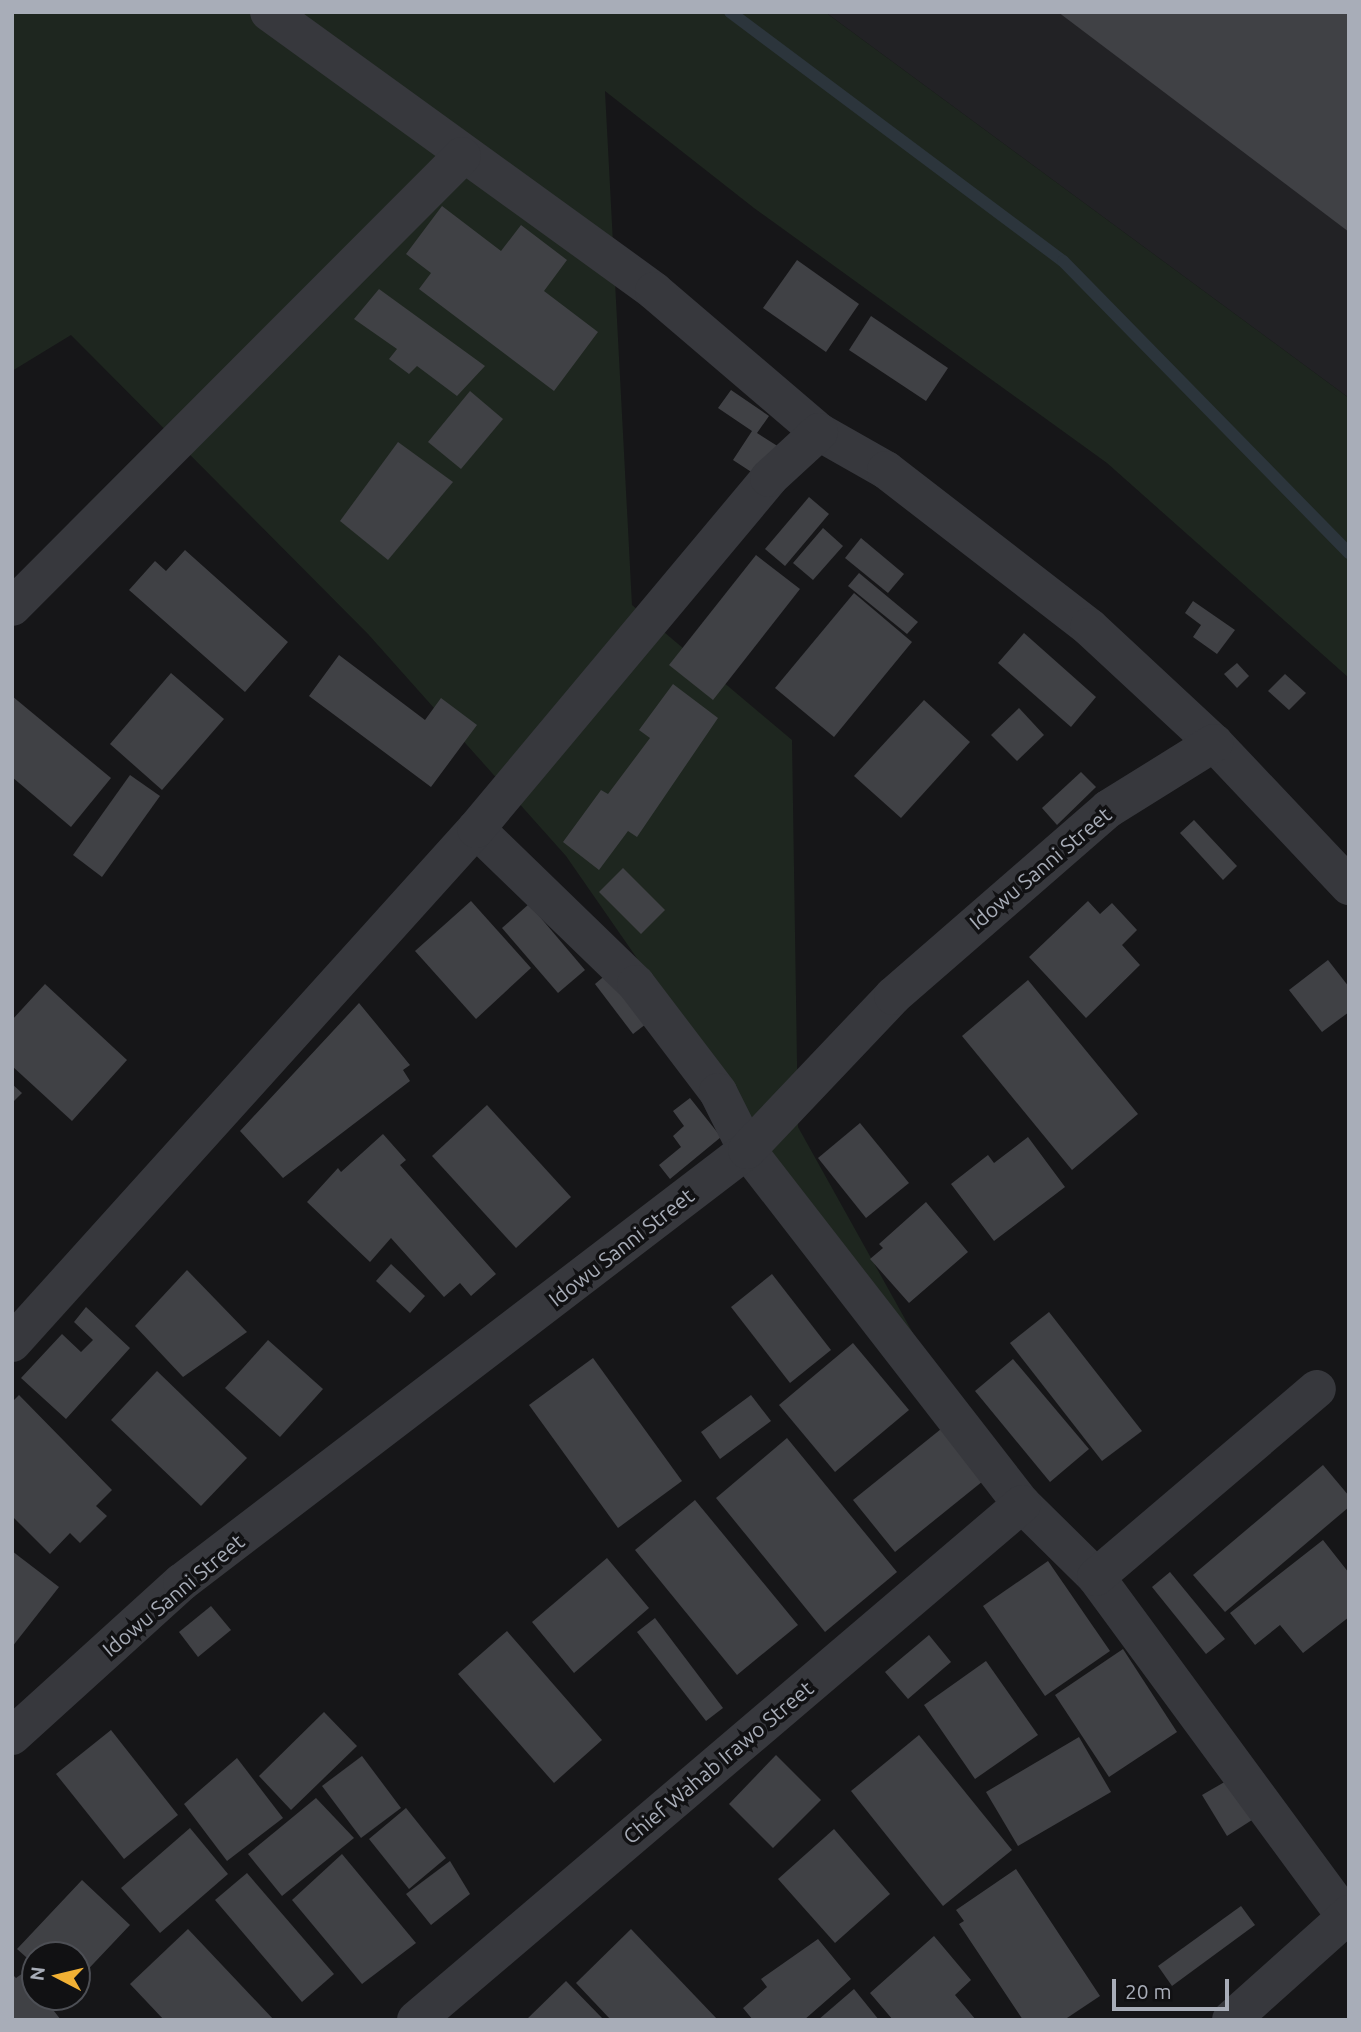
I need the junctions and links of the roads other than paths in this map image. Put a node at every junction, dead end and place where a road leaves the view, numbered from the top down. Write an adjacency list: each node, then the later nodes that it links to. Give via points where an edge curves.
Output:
1 (269, 12): 2 (street)
2 (462, 156): 3 (street, via 654,291); 4 (street)
3 (818, 432): 5 (street, via 886,471 964,529 1088,628); 6 (street, via 769,478)
4 (12, 607)
5 (1214, 743): 7 (street); 8 (street, Idowu Sanni Street, via 1108,809 959,937 893,996)
6 (476, 830): 8 (street, via 636,984 718,1091); 9 (street)
7 (1349, 886)
8 (747, 1150): 11 (street); 13 (street, Idowu Sanni Street, via 182,1582)
9 (12, 1343)
10 (1317, 1389): 12 (street)
11 (1022, 1504): 12 (street); 15 (street, Chief Wahab Irawo Street)
12 (1096, 1577): 14 (street)
13 (12, 1737)
14 (1347, 1915): 16 (street)
15 (416, 2020)
16 (1231, 2020)

